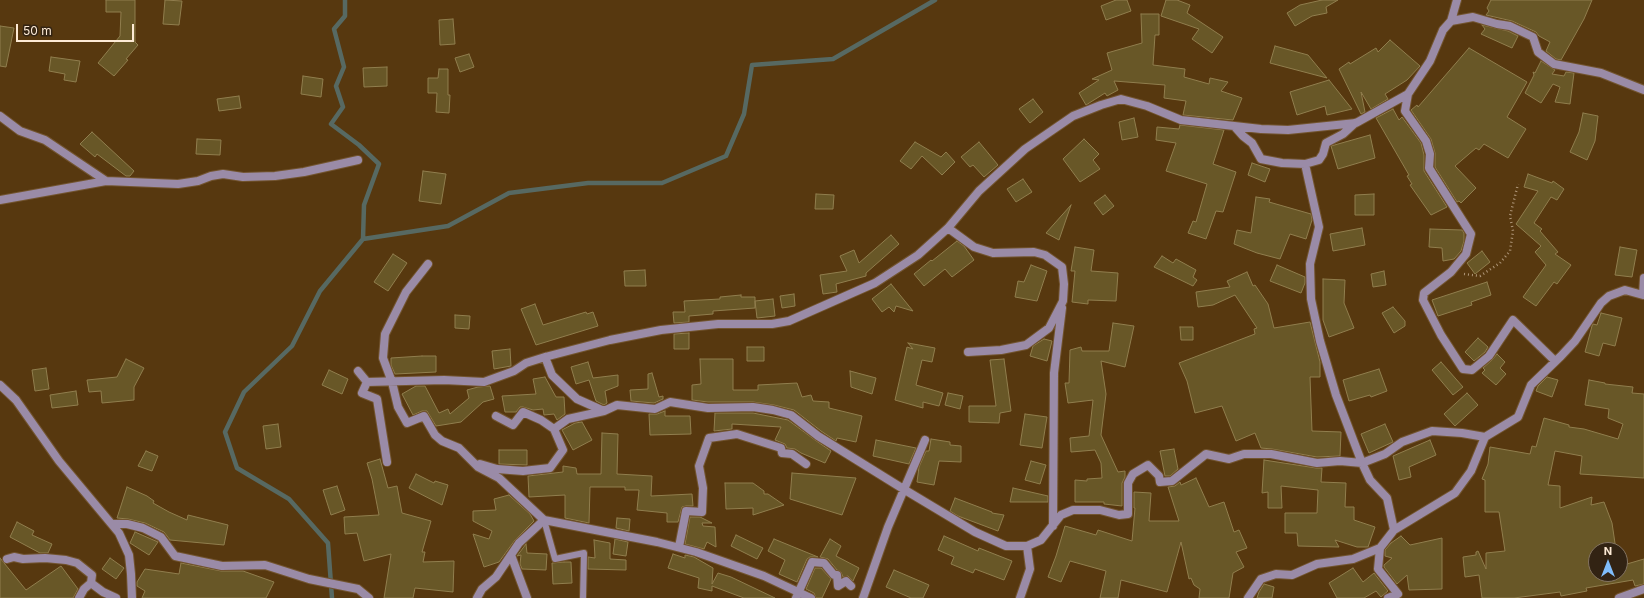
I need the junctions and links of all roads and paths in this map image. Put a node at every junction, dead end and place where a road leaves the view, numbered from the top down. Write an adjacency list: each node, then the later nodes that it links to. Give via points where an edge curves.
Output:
1 (1457, 0): 2 (street)
2 (1451, 21): 3 (street, via 1473,17 1510,26 1533,38 1538,52 1554,64 1602,73); 4 (street, via 1443,30 1430,61)
3 (1644, 90)
4 (1408, 94): 6 (street); 15 (street, via 1405,111 1426,141 1430,154 1429,168 1471,234 1466,254)
5 (0, 116): 10 (street, via 20,131 45,140)
6 (1356, 123): 7 (street, via 1288,130); 9 (street, via 1326,143 1319,160)
7 (1235, 127): 9 (street, via 1252,143 1261,159); 13 (street, via 1181,120 1121,99 1101,105 1072,116 1025,149 979,191)
8 (358, 160): 10 (street, via 275,176 243,177 223,174 178,184)
9 (1305, 164): 32 (street, via 1319,227 1310,264 1311,299 1336,395)
10 (106, 181): 12 (street)
11 (1518, 184): 15 (path, via 1510,216 1513,231 1510,251 1500,263 1480,276)
12 (0, 200)
13 (948, 228): 17 (street, via 974,247 993,253 1034,252 1045,255 1062,267); 19 (street, via 918,255 875,283 789,321 661,330)
14 (428, 264): 23 (street, via 406,292 384,334 383,358)
15 (1451, 272): 20 (street, via 1424,293 1423,300 1463,369 1472,370 1489,356 1513,320)
16 (1644, 278): 20 (street, via 1642,295 1625,290 1608,296 1574,341)
17 (1063, 301): 18 (street, via 1049,328 1026,345); 37 (street, via 1054,373)
18 (968, 352)
19 (545, 357): 23 (street, via 526,363 514,372 484,382); 25 (street, via 552,375 577,399)
20 (1555, 361): 28 (street, via 1531,384 1518,417)
21 (358, 371): 22 (street)
22 (367, 382): 23 (street); 30 (street, via 362,393 378,399)
23 (392, 382): 31 (street, via 398,408 407,423 424,416 435,435 458,448)
24 (0, 385): 36 (street, via 16,400 59,461)
25 (604, 411): 27 (street, via 568,420); 34 (street, via 617,405 655,409 670,402 708,408 773,410 791,415 818,436)
26 (496, 416): 27 (street, via 514,425 523,412)
27 (554, 429): 31 (street, via 563,450 550,468 523,471 497,469)
28 (1485, 437): 32 (street, via 1432,431 1402,442 1385,454); 38 (street, via 1471,472 1455,493)
29 (924, 440): 34 (street, via 908,476)
30 (387, 462)
31 (473, 463): 35 (street, via 499,478)
32 (1362, 463): 37 (street, via 1317,463 1271,454 1244,454 1229,459 1206,454 1172,481 1160,482 1159,476 1148,465 1133,474 1128,484 1128,514 1072,510 1061,515); 38 (street, via 1370,480 1386,498)
33 (806, 464): 40 (street, via 792,454 782,453 781,448 737,434 709,438 699,466 702,512 686,511)
34 (905, 490): 39 (street, via 975,532 1006,546); 56 (street, via 888,527)
35 (544, 520): 40 (street); 42 (street); 54 (lane, via 555,559 584,554)
36 (113, 524): 50 (street, via 129,555); 51 (street, via 143,528 161,537 175,556 222,566 265,566 309,579 358,589)
37 (1053, 526): 39 (street, via 1041,540)
38 (1394, 530): 41 (street)
39 (1027, 546): 57 (street, via 1030,569)
40 (679, 548): 47 (street, via 764,576)
41 (1380, 548): 58 (street, via 1353,559 1317,564 1292,575 1276,574 1261,579); 59 (street, via 1378,569 1398,594)
42 (511, 554): 52 (street, via 496,577 482,589); 53 (street)
43 (7, 560): 44 (street, via 14,557 23,560 45,558 77,563 92,575)
44 (91, 584): 48 (street, via 84,589); 49 (street)
45 (851, 586): 47 (street, via 846,581 838,586 837,575 834,575 824,563 812,562)
46 (1644, 589): 60 (street)
47 (798, 595): 55 (street)
48 (79, 598)
49 (116, 598)
50 (132, 598)
51 (369, 598)
52 (477, 598)
53 (526, 598)
54 (583, 598)
55 (811, 598)
56 (863, 598)
57 (1020, 598)
58 (1248, 598)
59 (1388, 598)
60 (1619, 598)

